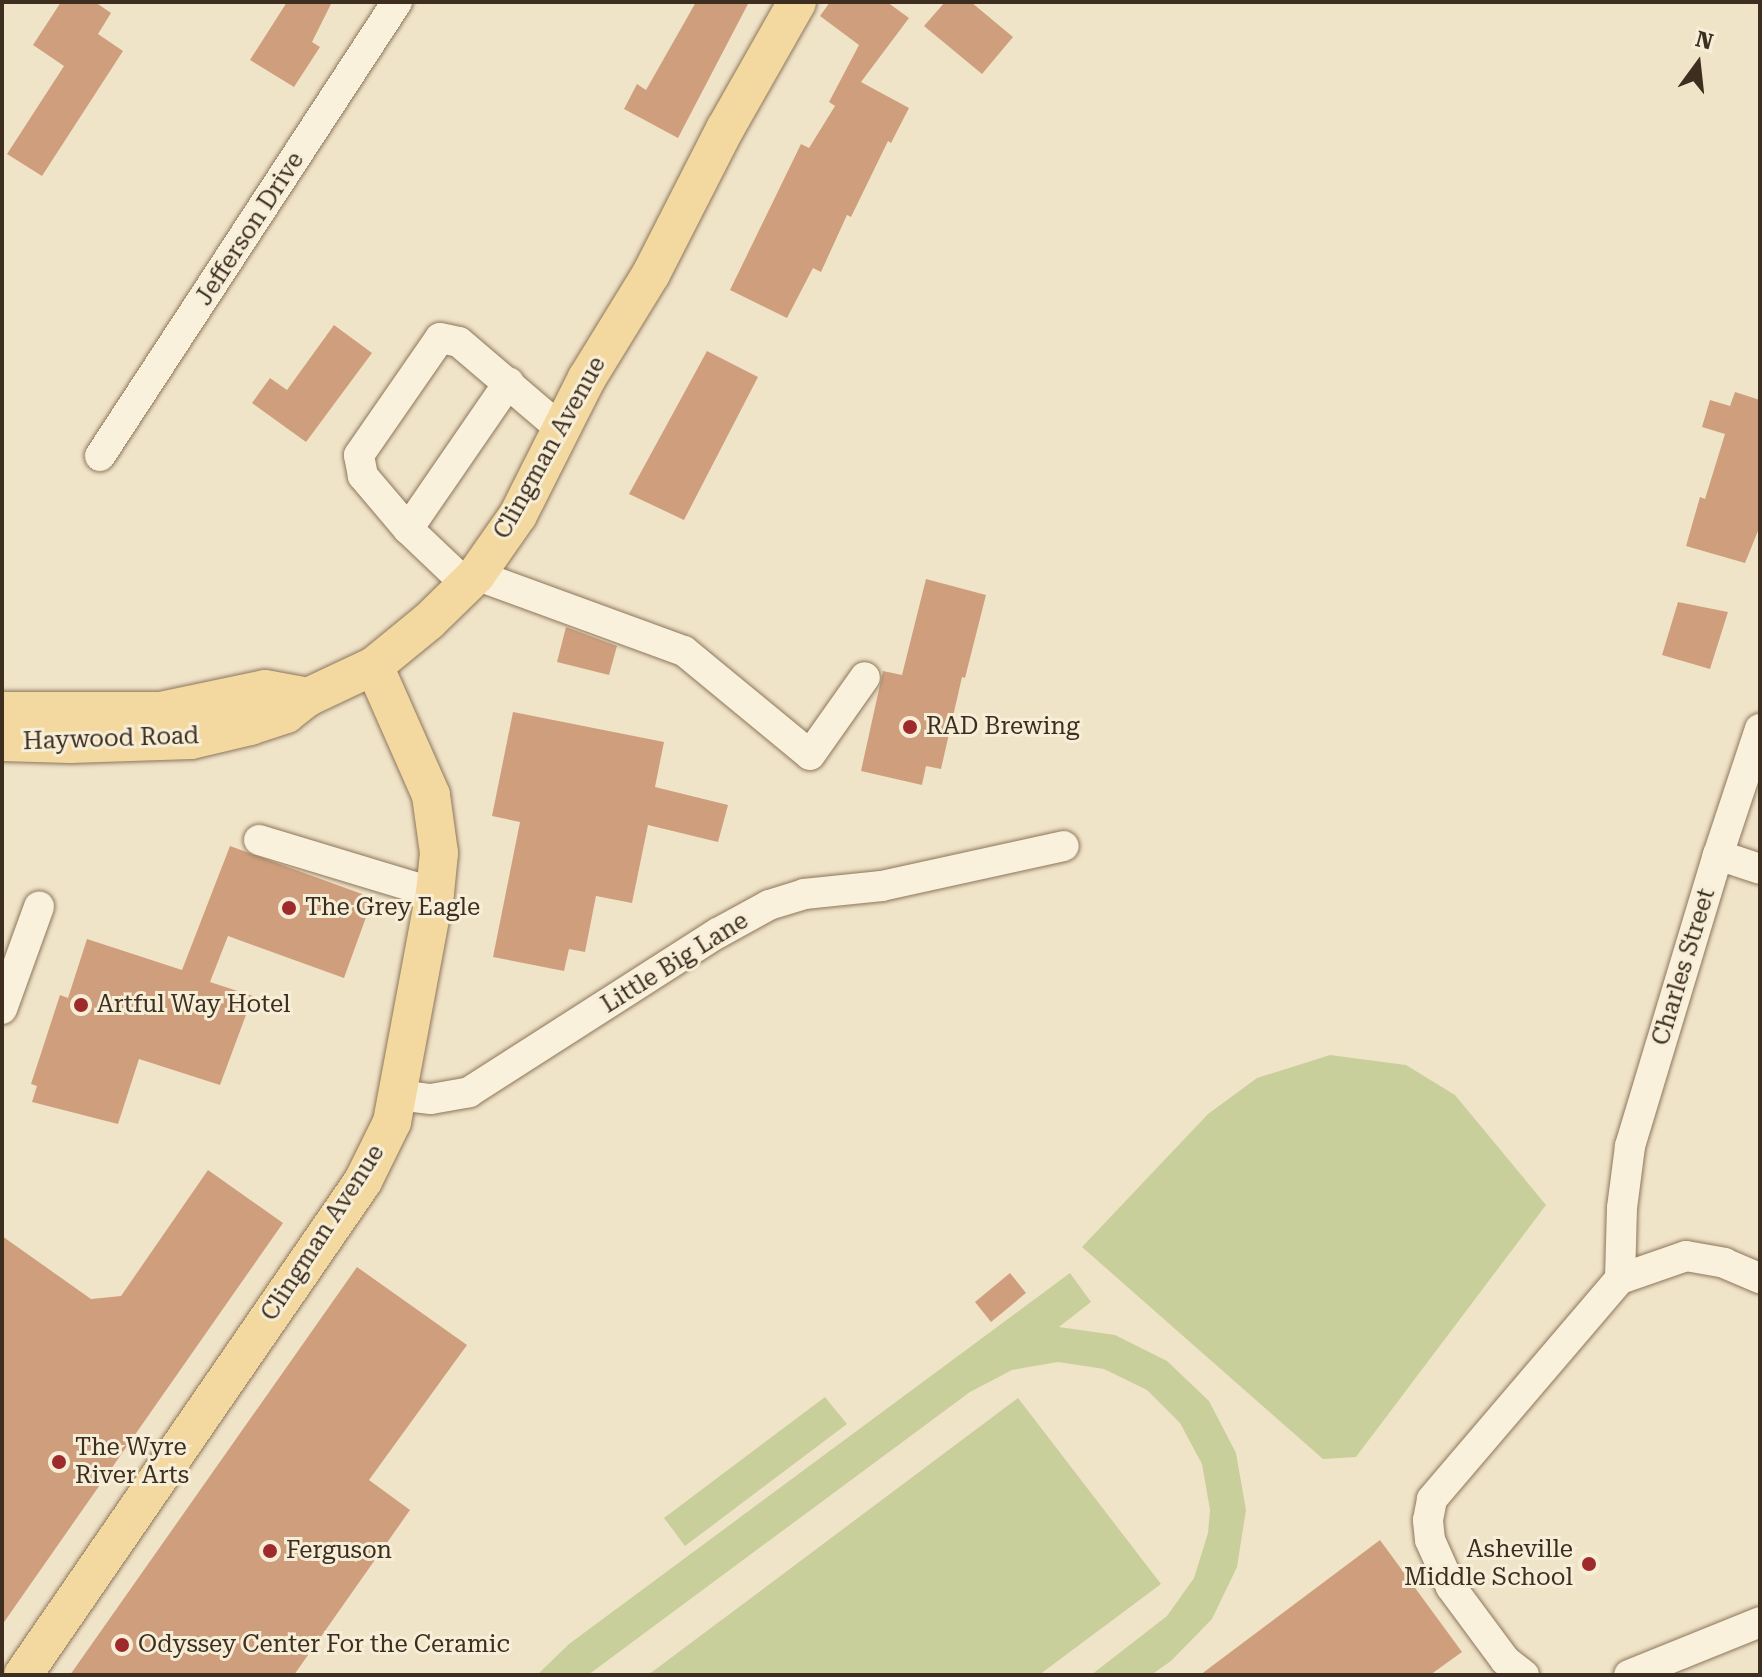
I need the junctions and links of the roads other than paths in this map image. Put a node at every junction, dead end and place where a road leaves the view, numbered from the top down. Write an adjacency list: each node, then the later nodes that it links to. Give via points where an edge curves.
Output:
1 (397, 2): 5 (street, Jefferson Drive)
2 (797, 2): 4 (main road, Clingman Avenue)
3 (509, 382): 4 (street); 6 (street); 6 (street, via 459,342 440,338 359,455 363,476)
4 (561, 429): 7 (main road, Clingman Avenue, via 518,515)
5 (100, 456)
6 (408, 529): 7 (street)
7 (471, 580): 8 (main road, Clingman Avenue); 9 (street, via 684,651 810,755)
8 (374, 666): 10 (main road, Haywood Road); 18 (main road, Clingman Avenue, via 431,795 439,853)
9 (865, 677)
10 (308, 697): 11 (main road, Haywood Road, via 265,689 160,711); 13 (main road, Haywood Road, via 286,714 191,740)
11 (2, 711)
12 (1760, 729): 16 (street, Charles Street)
13 (2, 742)
14 (259, 840): 18 (street)
15 (1064, 846): 21 (street, Little Big Lane, via 769,905 469,1092 431,1099)
16 (1718, 855): 17 (street); 23 (street, Charles Street, via 1630,1146)
17 (1760, 869)
18 (435, 893): 21 (main road, Clingman Avenue)
19 (39, 907): 20 (street)
20 (2, 1009)
21 (398, 1095): 25 (main road, Clingman Avenue, via 386,1136 363,1181)
22 (1760, 1278): 23 (street, via 1724,1263 1686,1256)
23 (1620, 1279): 26 (street, via 1432,1499 1430,1540 1451,1587 1505,1660)
24 (1760, 1622): 27 (street)
25 (23, 1675)
26 (1524, 1675)
27 (1629, 1675)

